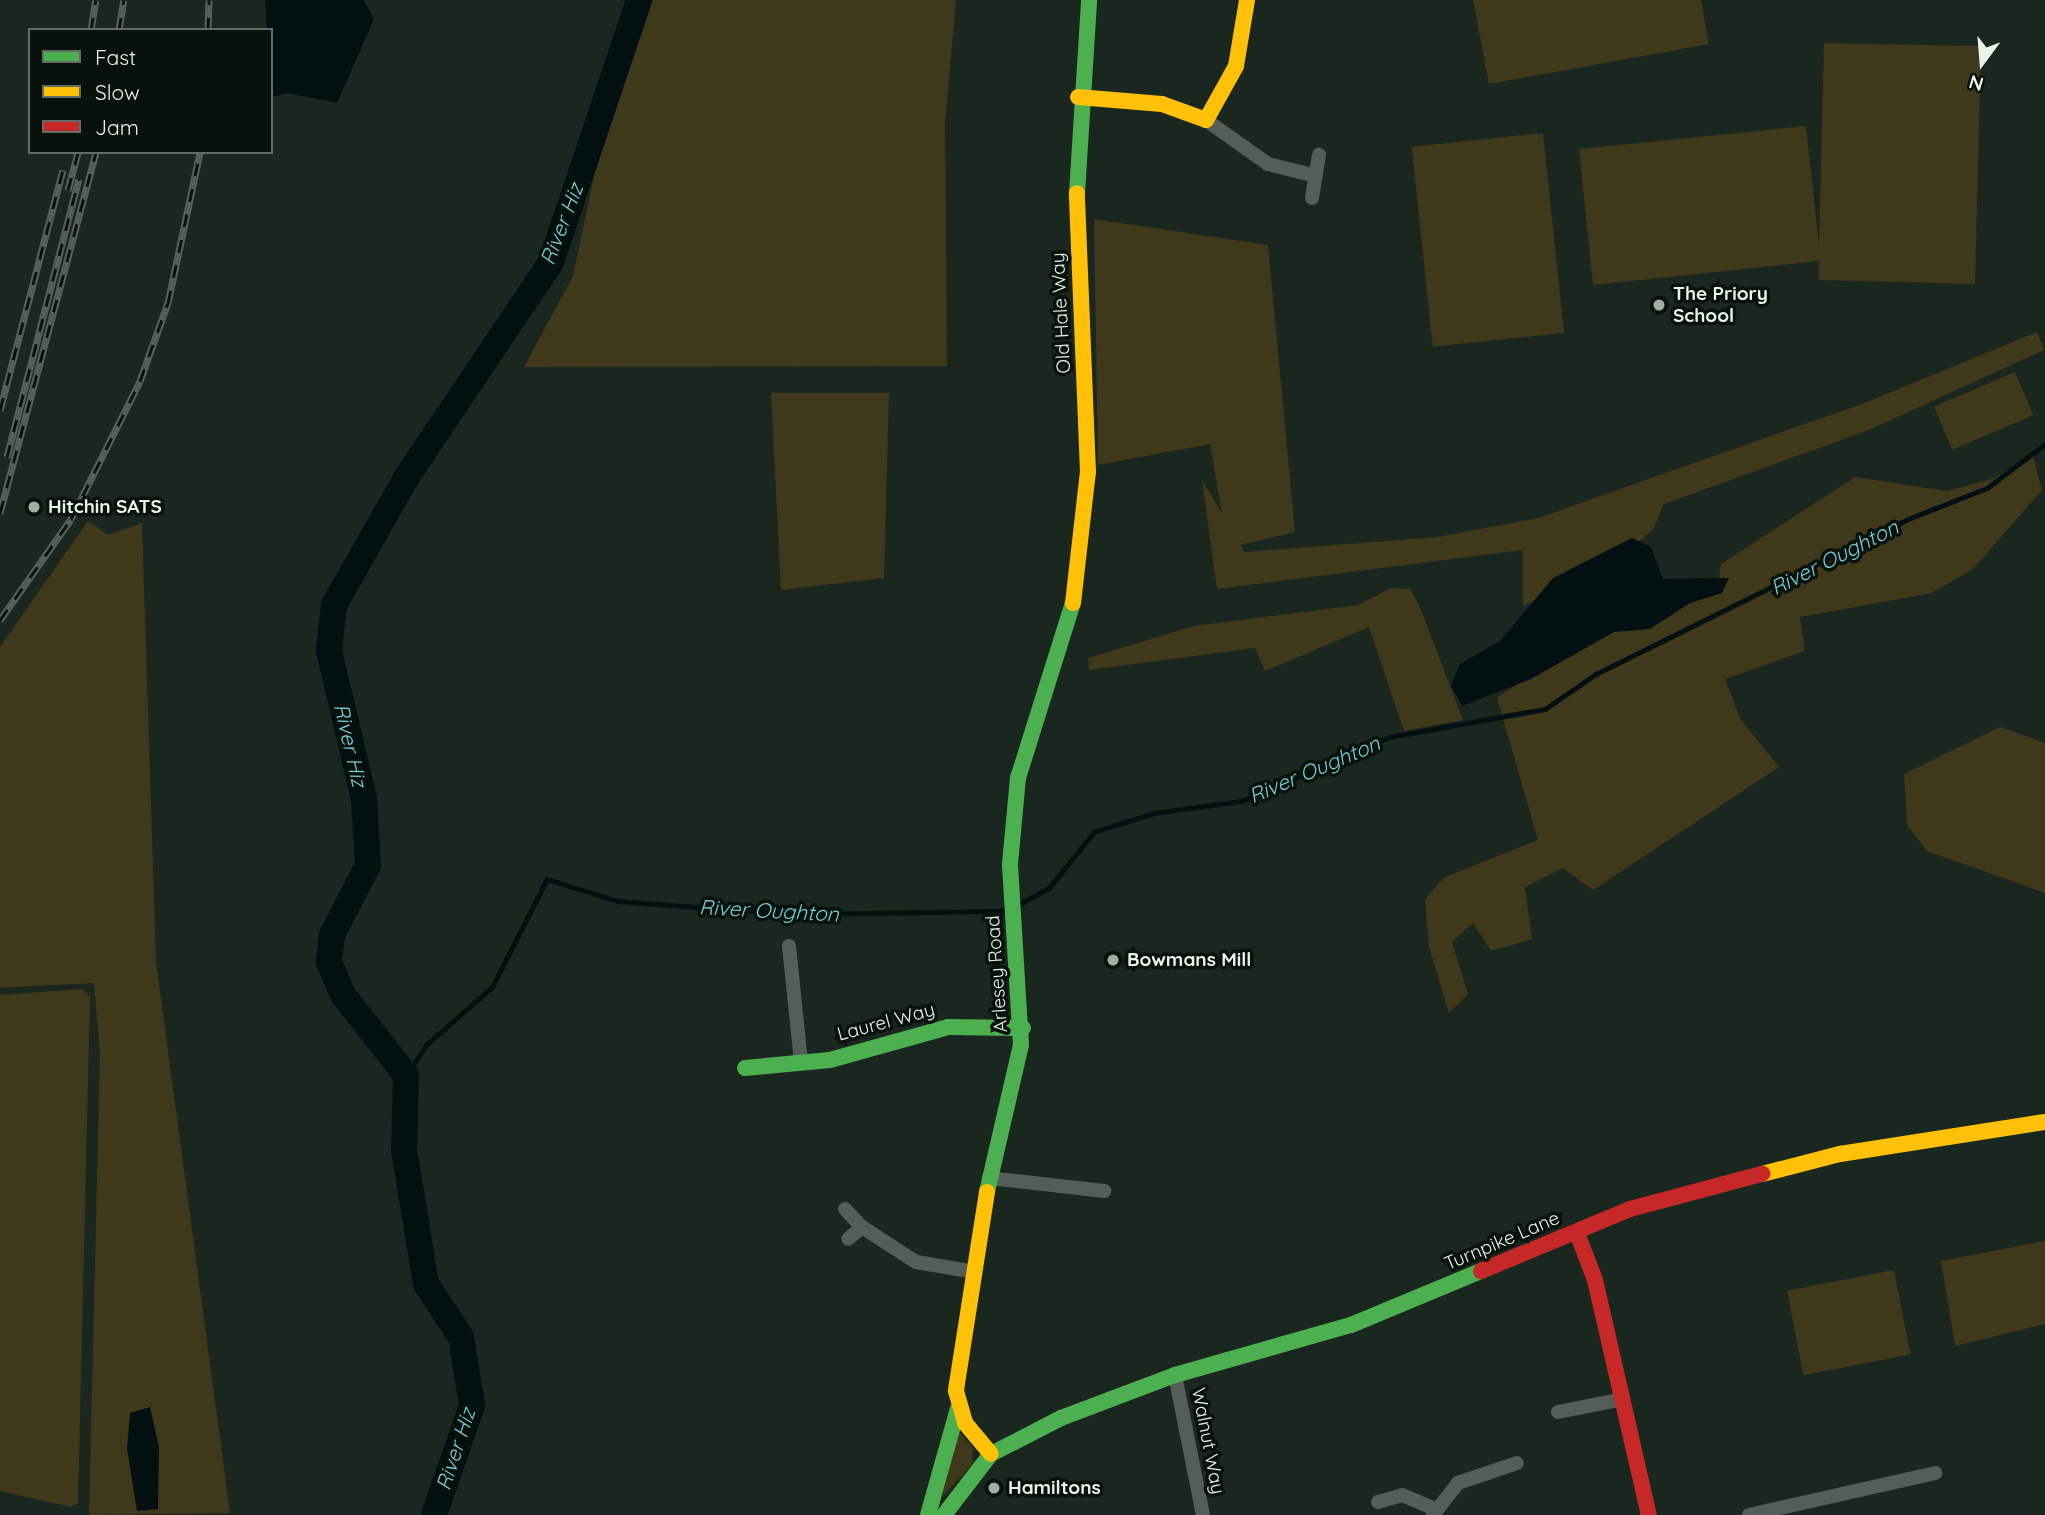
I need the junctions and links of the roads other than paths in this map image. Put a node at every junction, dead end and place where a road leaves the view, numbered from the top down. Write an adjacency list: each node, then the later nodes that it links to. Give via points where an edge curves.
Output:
1 (1089, 0): 3 (street, Old Hale Way)
2 (1247, 0): 4 (street, via 1236,66)
3 (1078, 97): 4 (street, via 1163,104); 8 (street, Old Hale Way, via 1088,472)
4 (1206, 120): 6 (street, via 1268,164)
5 (1319, 155): 6 (street)
6 (1316, 176): 7 (street)
7 (1312, 198)
8 (1070, 623): 10 (street, Arlesey Road, via 1018,778 1010,863)
9 (789, 946): 11 (street)
10 (1023, 1027): 11 (street, Laurel Way, via 948,1027); 14 (street, Arlesey Road)
11 (801, 1063): 12 (street, Laurel Way)
12 (745, 1068)
13 (2045, 1122): 18 (street, Turnpike Lane, via 1738,1177 1630,1209)
14 (989, 1178): 15 (street); 20 (street, Arlesey Road)
15 (1104, 1191)
16 (845, 1209): 17 (street)
17 (862, 1227): 19 (street); 20 (street, via 916,1262)
18 (1577, 1233): 21 (street, Turnpike Lane, via 1351,1325); 22 (street, via 1595,1280)
19 (848, 1239)
20 (975, 1272): 23 (street, Arlesey Road)
21 (1175, 1375): 25 (street, Turnpike Lane, via 1061,1418); 32 (street, Walnut Way)
22 (1623, 1399): 24 (street); 33 (street)
23 (958, 1408): 25 (street); 30 (street, Arlesey Road)
24 (1558, 1412)
25 (991, 1454): 31 (street)
26 (1517, 1463): 29 (street, via 1458,1483)
27 (1936, 1473): 34 (street)
28 (1378, 1502): 29 (street, via 1402,1495)
29 (1434, 1512)
30 (928, 1515)
31 (944, 1515)
32 (1202, 1515)
33 (1648, 1515)
34 (1749, 1515)

